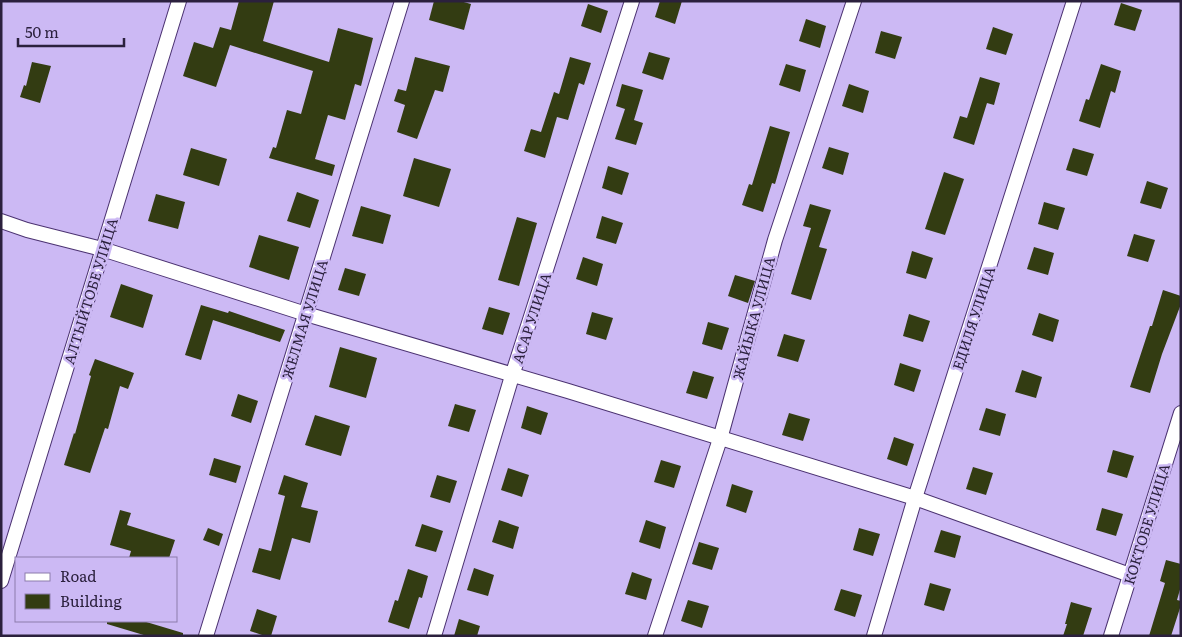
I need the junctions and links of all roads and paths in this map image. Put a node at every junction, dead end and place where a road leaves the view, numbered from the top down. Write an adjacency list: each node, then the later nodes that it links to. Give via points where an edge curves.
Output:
1 (179, 1): 7 (street, АЛТЫЙТОБЕ УЛИЦА)
2 (402, 1): 8 (street, ЖЕЛМАЯ УЛИЦА)
3 (632, 1): 9 (street, АСАР УЛИЦА)
4 (854, 1): 11 (street, ЖАЙЫКА УЛИЦА, via 775,240)
5 (1074, 1): 12 (street, ЕДИЛЯ УЛИЦА)
6 (1, 221): 7 (street)
7 (102, 248): 8 (street); 14 (street, АЛТЫЙТОБЕ УЛИЦА)
8 (306, 314): 9 (street); 15 (street, ЖЕЛМАЯ УЛИЦА)
9 (512, 376): 11 (street); 16 (street, АСАР УЛИЦА)
10 (1181, 413): 13 (street, КОКТОБЕ УЛИЦА)
11 (720, 439): 12 (street); 17 (street, ЖАЙЫКА УЛИЦА)
12 (915, 498): 13 (street); 18 (street, ЕДИЛЯ УЛИЦА)
13 (1130, 574): 19 (street, КОКТОБЕ УЛИЦА)
14 (1, 581)
15 (206, 636)
16 (434, 636)
17 (656, 636)
18 (874, 636)
19 (1110, 636)

